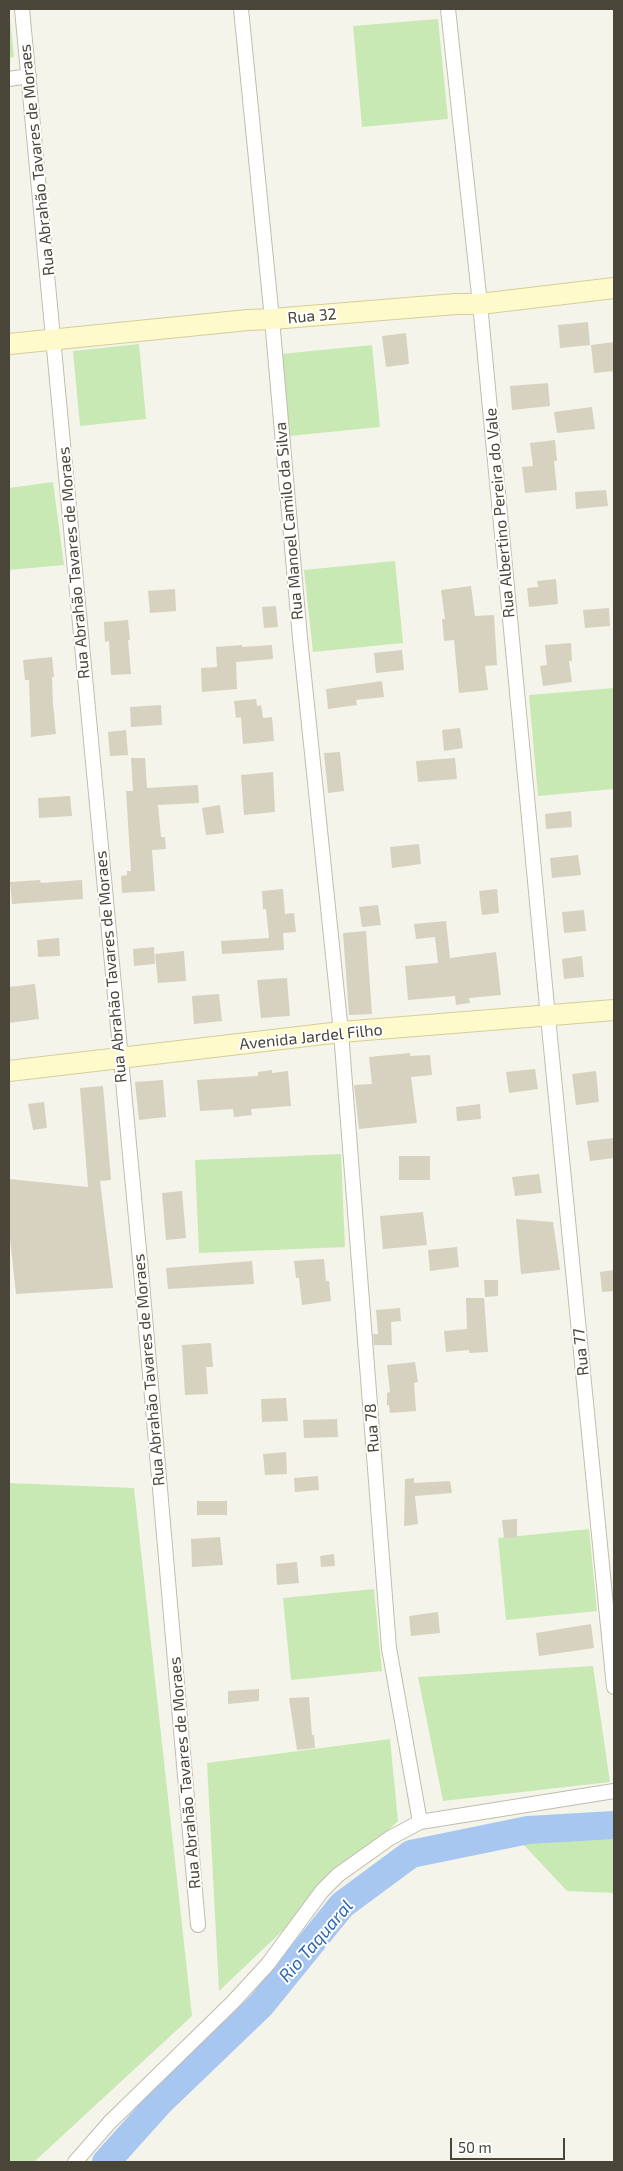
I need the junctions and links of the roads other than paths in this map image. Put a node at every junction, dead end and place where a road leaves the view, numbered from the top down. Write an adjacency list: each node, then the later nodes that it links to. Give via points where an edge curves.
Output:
1 (22, 9): 4 (street, Rua Abrahão Tavares de Moraes)
2 (241, 9): 8 (street, Rua Manoel Camilo da Silva)
3 (448, 9): 7 (street, Rua Albertino Pereira do Vale)
4 (28, 76): 5 (street); 9 (street, Rua Abrahão Tavares de Moraes)
5 (9, 79)
6 (614, 288): 7 (main road, Rua 32)
7 (480, 304): 8 (main road, Rua 32); 12 (street, Rua Albertino Pereira do Vale)
8 (272, 319): 9 (main road, Rua 32); 13 (street, Rua Manoel Camilo da Silva, via 300,638)
9 (54, 341): 10 (main road, Rua 32); 14 (street, Rua Abrahão Tavares de Moraes)
10 (9, 344)
11 (614, 1010): 12 (main road, Avenida Jardel Filho)
12 (548, 1017): 13 (main road, Avenida Jardel Filho); 16 (street, Rua 77)
13 (341, 1032): 14 (main road, Avenida Jardel Filho); 18 (street, Rua 78, via 388,1648)
14 (120, 1060): 15 (main road, Avenida Jardel Filho); 19 (street, Rua Abrahão Tavares de Moraes)
15 (9, 1071)
16 (614, 1687)
17 (614, 1791): 18 (street)
18 (420, 1822): 20 (street, via 338,1875 251,1983 110,2122)
19 (198, 1925)
20 (75, 2162)

